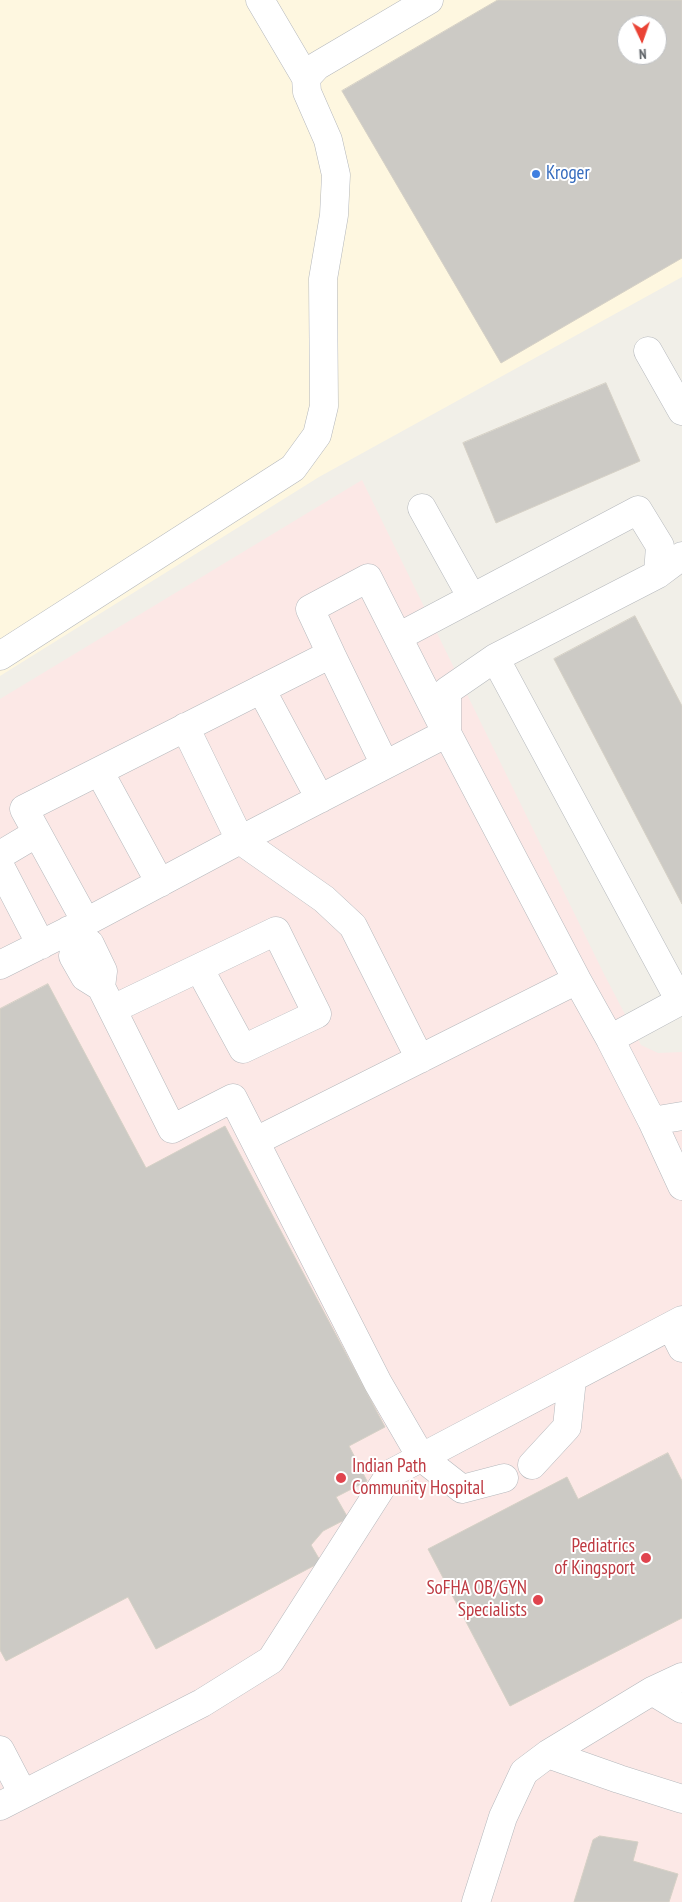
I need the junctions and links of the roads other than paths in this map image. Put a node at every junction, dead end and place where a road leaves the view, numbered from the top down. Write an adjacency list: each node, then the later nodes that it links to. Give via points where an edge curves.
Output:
1 (260, 0): 3 (street)
2 (429, 0): 3 (street, via 317,66)
3 (306, 78): 12 (street, via 307,92 328,140 336,175 334,214 323,279 324,406 316,435 293,468)
4 (648, 351): 5 (street)
5 (682, 412)
6 (422, 508): 9 (street)
7 (682, 556): 8 (street)
8 (658, 574): 9 (street, via 660,546 638,510); 13 (street)
9 (472, 598): 10 (street)
10 (398, 637): 11 (street, via 368,578 310,609); 16 (street)
11 (331, 654): 14 (street); 17 (street)
12 (0, 656)
13 (495, 658): 16 (street, via 448,691); 31 (street)
14 (261, 689): 15 (street); 19 (street)
15 (185, 728): 18 (street); 21 (street)
16 (447, 733): 17 (street); 29 (street)
17 (385, 765): 19 (street)
18 (99, 771): 20 (street, via 24,809); 24 (street)
19 (320, 799): 21 (street)
20 (37, 833): 22 (street); 25 (street)
21 (240, 840): 24 (street); 33 (street, via 324,899 353,926)
22 (0, 855)
23 (0, 866): 26 (street)
24 (160, 883): 25 (street)
25 (77, 932): 26 (street); 30 (street, via 73,956 85,977)
26 (41, 945): 27 (street)
27 (0, 965)
28 (199, 968): 28 (street, via 276,931 318,1014 243,1050); 30 (street)
29 (577, 980): 32 (street); 33 (street)
30 (107, 998): 36 (street, via 172,1129 233,1098)
31 (681, 1000): 32 (street)
32 (610, 1039): 35 (street)
33 (420, 1059): 36 (street)
34 (682, 1116): 35 (street)
35 (652, 1121): 37 (street)
36 (256, 1142): 40 (street, via 378,1383)
37 (682, 1186)
38 (678, 1331): 39 (street)
39 (572, 1378): 40 (street); 41 (street, via 567,1427)
40 (421, 1457): 42 (street, via 462,1489); 49 (street, via 390,1474 270,1660 202,1703)
41 (532, 1465)
42 (504, 1478)
43 (682, 1676): 44 (street)
44 (652, 1691): 45 (street); 47 (street)
45 (682, 1709)
46 (0, 1750): 49 (street)
47 (548, 1754): 48 (street, via 619,1780); 50 (street, via 524,1772 503,1817)
48 (682, 1798)
49 (11, 1800)
50 (476, 1902)

